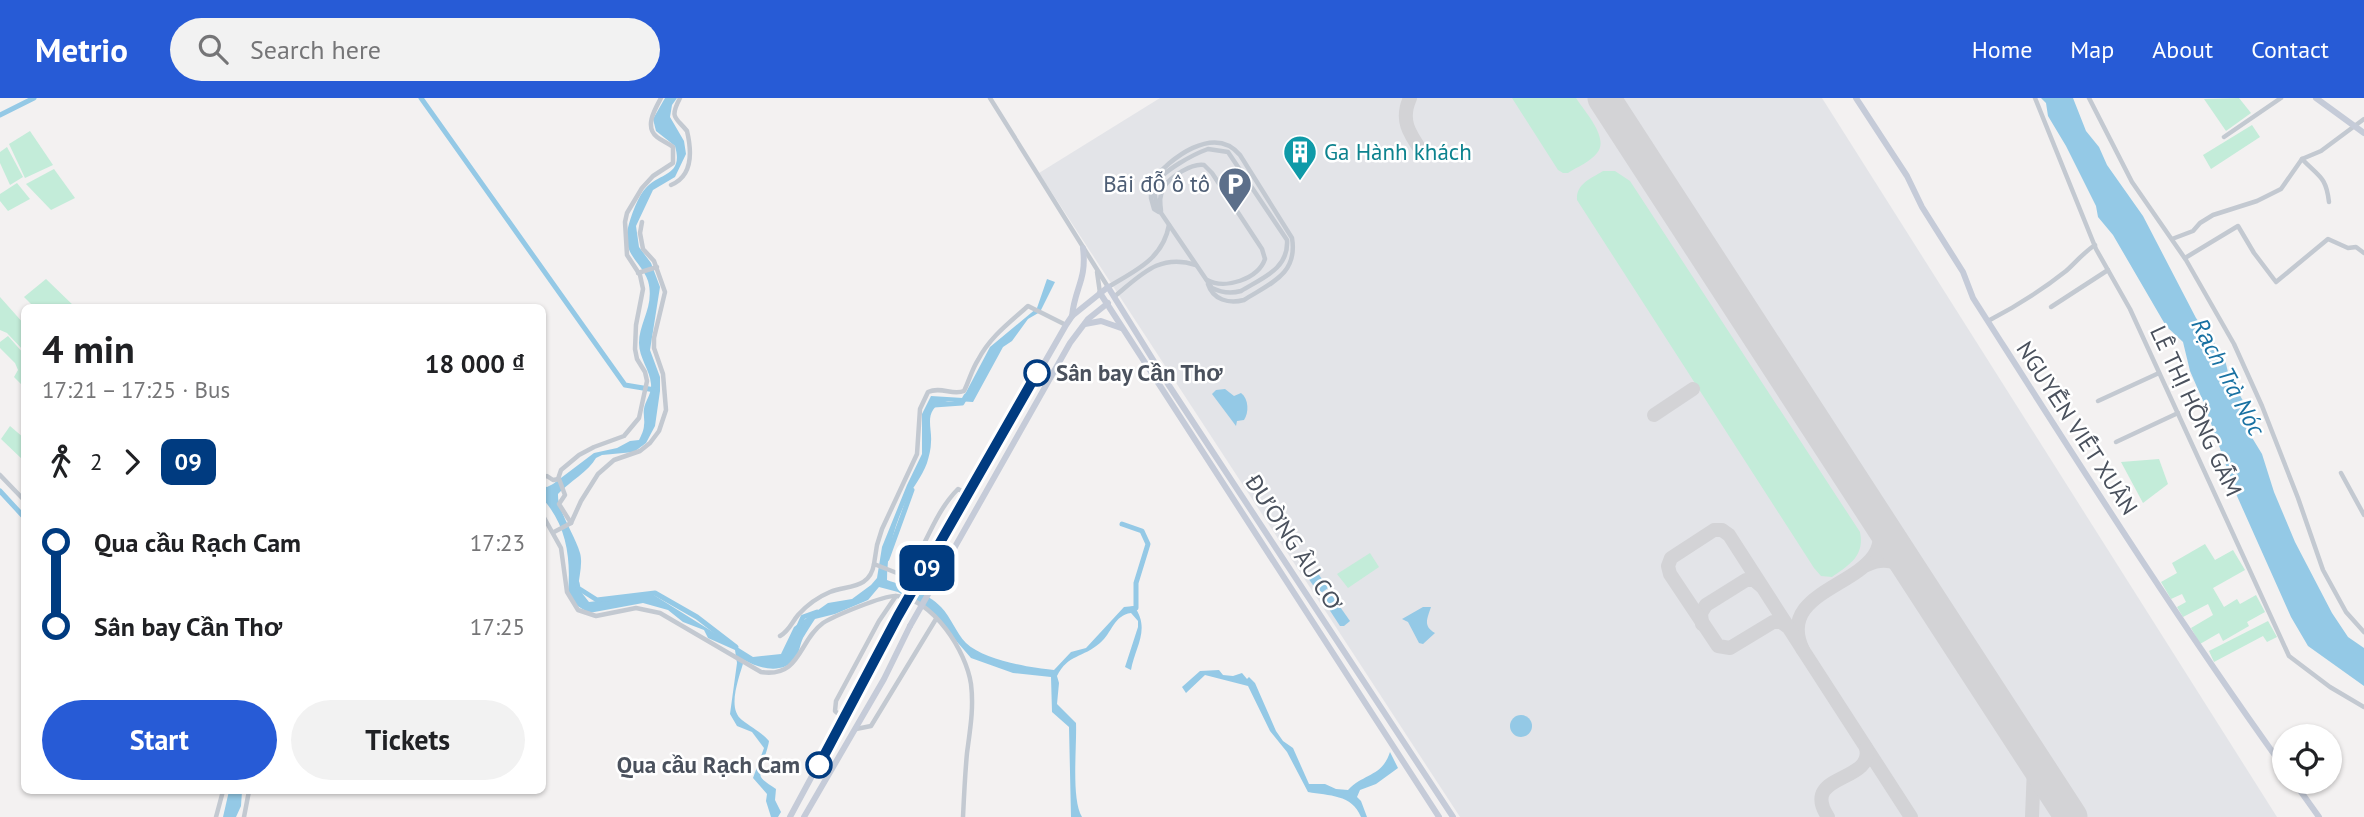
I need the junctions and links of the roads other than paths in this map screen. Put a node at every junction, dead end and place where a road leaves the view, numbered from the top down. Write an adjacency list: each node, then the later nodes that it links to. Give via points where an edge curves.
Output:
1 (661, 98): 28 (street, via 653,113 652,131 673,147 674,160 642,188 625,218 628,255)
2 (680, 98): 14 (street, via 675,121 687,131 689,165)
3 (990, 98): 21 (street)
4 (1856, 98): 36 (street, NGUYỄN VIẾT XUÂN, via 1964,272)
5 (2035, 98): 20 (street, LÊ THỊ HỒNG GẤM)
6 (2089, 98): 19 (street, via 2122,164)
7 (2281, 98): 12 (street)
8 (2315, 98): 10 (street)
9 (2364, 119): 10 (street)
10 (2356, 126): 11 (street); 13 (street)
11 (2364, 133)
12 (2224, 137)
13 (2302, 159): 15 (street, via 2323,178); 19 (street, via 2281,189 2213,215 2193,231)
14 (671, 185)
15 (2329, 202)
16 (1161, 213): 18 (street); 29 (street, via 1160,198 1171,180 1194,165 1204,165 1212,173 1265,259 1258,269 1231,285); 29 (street, via 1155,188 1166,173 1208,149 1228,152 1235,160 1287,240 1287,250 1278,269 1241,291 1221,292); 29 (street, via 1154,209 1151,182 1168,165 1205,143 1231,146 1240,155 1292,238 1294,253 1286,271 1244,300 1215,296)
17 (642, 222): 25 (street, via 643,249)
18 (1169, 224): 24 (street); 30 (street, via 1156,256)
19 (2172, 239): 23 (street)
20 (2095, 245): 27 (street, LÊ THỊ HỒNG GẤM); 36 (street, via 2068,269)
21 (1083, 248): 26 (street); 35 (street, via 1083,281)
22 (2364, 253): 23 (street, via 2326,240 2276,282 2238,226)
23 (2185, 258): 61 (street, via 2234,344 2262,406 2333,592)
24 (1196, 265): 29 (street); 32 (street, via 1182,260 1159,264)
25 (655, 268): 28 (street); 56 (street, via 665,296 654,338 666,407 659,431 644,448 601,470)
26 (1097, 271): 30 (street); 31 (street)
27 (2108, 271): 34 (street); 40 (street, LÊ THỊ HỒNG GẤM)
28 (640, 272): 51 (street, via 643,296 635,349 645,372 646,389 639,418 628,434 584,452 561,470)
29 (1206, 280)
30 (1108, 287): 31 (street); 32 (street, ĐƯỜNG ÂU CƠ)
31 (1100, 293): 33 (street, ĐƯỜNG ÂU CƠ); 35 (street)
32 (1114, 297): 33 (street); 41 (street, ĐƯỜNG ÂU CƠ)
33 (1107, 303): 38 (street); 39 (street, ĐƯỜNG ÂU CƠ)
34 (2051, 307)
35 (1072, 316): 37 (street)
36 (1988, 321): 66 (street, NGUYỄN VIẾT XUÂN, via 2078,465)
37 (1066, 325): 46 (street); 58 (street, via 1028,306 994,336 976,361 964,391 937,389 926,395 919,410 917,454 882,529)
38 (1081, 327): 39 (street, via 1101,321); 47 (street)
39 (1123, 329): 42 (street, ĐƯỜNG ÂU CƠ)
40 (2159, 373): 43 (street); 44 (street, LÊ THỊ HỒNG GẤM)
41 (1168, 384): 42 (street); 70 (street, ĐƯỜNG ÂU CƠ)
42 (1161, 388): 76 (street, ĐƯỜNG ÂU CƠ)
43 (2098, 401)
44 (2178, 412): 45 (street); 63 (street, LÊ THỊ HỒNG GẤM, via 2289,656)
45 (2116, 442)
46 (989, 458): 47 (street); 52 (street)
47 (1001, 465): 65 (street, bridge)
48 (2341, 473): 54 (street)
49 (0, 475): 53 (street)
50 (546, 476): 51 (street)
51 (559, 479): 56 (street, via 565,493 559,504)
52 (969, 495): 58 (street, via 958,489 952,495 908,574); 64 (street, bridge, via 898,616)
53 (21, 497)
54 (2364, 515)
55 (546, 520): 57 (street)
56 (571, 524): 57 (street)
57 (554, 532): 59 (street, via 563,554 567,592 578,610 596,616 632,608 653,610 755,671 782,670 794,662 811,634 826,621 883,596)
58 (876, 565): 62 (street, via 862,583 816,600)
59 (896, 596): 60 (street); 64 (street, via 836,701 835,711)
60 (936, 618): 65 (street, via 871,726); 75 (street, via 963,656 970,681)
61 (2364, 632)
62 (780, 636)
63 (2364, 707)
64 (845, 719): 73 (street)
65 (855, 729): 74 (street)
66 (2272, 751)
67 (222, 794): 71 (street)
68 (248, 794): 72 (street)
69 (2303, 794): 77 (street)
70 (1451, 816)
71 (216, 817)
72 (244, 817)
73 (790, 817)
74 (804, 817)
75 (963, 817)
76 (1439, 817)
77 (2319, 817)

